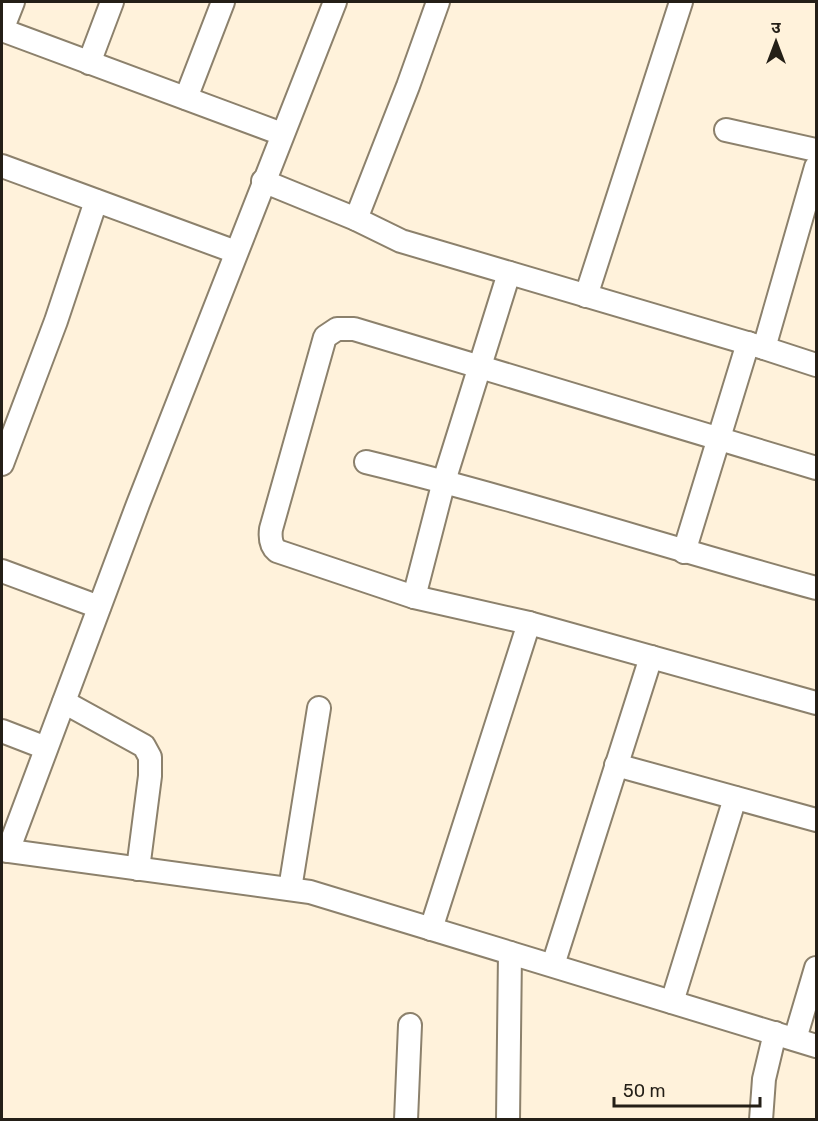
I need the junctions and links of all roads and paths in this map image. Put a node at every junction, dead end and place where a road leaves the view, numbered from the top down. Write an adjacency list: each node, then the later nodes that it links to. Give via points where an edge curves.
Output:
1 (13, 2): 7 (street)
2 (112, 2): 8 (street)
3 (223, 2): 9 (street)
4 (335, 2): 11 (street)
5 (438, 2): 17 (street)
6 (681, 2): 20 (street)
7 (2, 30): 8 (street)
8 (89, 63): 9 (street)
9 (186, 98): 11 (street)
10 (726, 130): 12 (street)
11 (282, 134): 15 (street)
12 (816, 150)
13 (2, 166): 16 (street)
14 (816, 167): 21 (street)
15 (263, 181): 17 (street); 18 (street)
16 (96, 201): 18 (street); 26 (street)
17 (356, 219): 19 (street, via 402,242)
18 (236, 252): 33 (street)
19 (509, 273): 20 (street); 23 (street)
20 (586, 296): 21 (street)
21 (756, 345): 22 (street); 24 (street)
22 (816, 365)
23 (479, 367): 24 (street); 28 (street); 32 (street, via 354,329 337,329 325,337 277,506 270,539 277,551)
24 (717, 439): 27 (street); 29 (street)
25 (366, 462): 28 (street)
26 (2, 464)
27 (816, 468)
28 (444, 481): 29 (street); 32 (street)
29 (684, 552): 31 (street)
30 (2, 571): 33 (street)
31 (816, 588)
32 (414, 597): 34 (street)
33 (99, 608): 36 (street)
34 (529, 623): 35 (street); 47 (street)
35 (651, 657): 37 (street); 41 (street)
36 (64, 702): 40 (street); 45 (street, via 144,746 150,757)
37 (816, 703)
38 (319, 708): 46 (street)
39 (2, 731): 40 (street)
40 (46, 748): 44 (street)
41 (616, 765): 42 (street); 49 (street)
42 (735, 798): 43 (street); 51 (street)
43 (816, 820)
44 (5, 851): 45 (street)
45 (138, 869): 46 (street)
46 (290, 889): 47 (street)
47 (431, 929): 48 (street)
48 (510, 953): 49 (street); 55 (street)
49 (553, 965): 51 (street)
50 (816, 968): 53 (street)
51 (672, 1002): 53 (street)
52 (410, 1025): 54 (street)
53 (796, 1039): 56 (street, via 764,1079)
54 (406, 1119)
55 (508, 1119)
56 (761, 1119)

